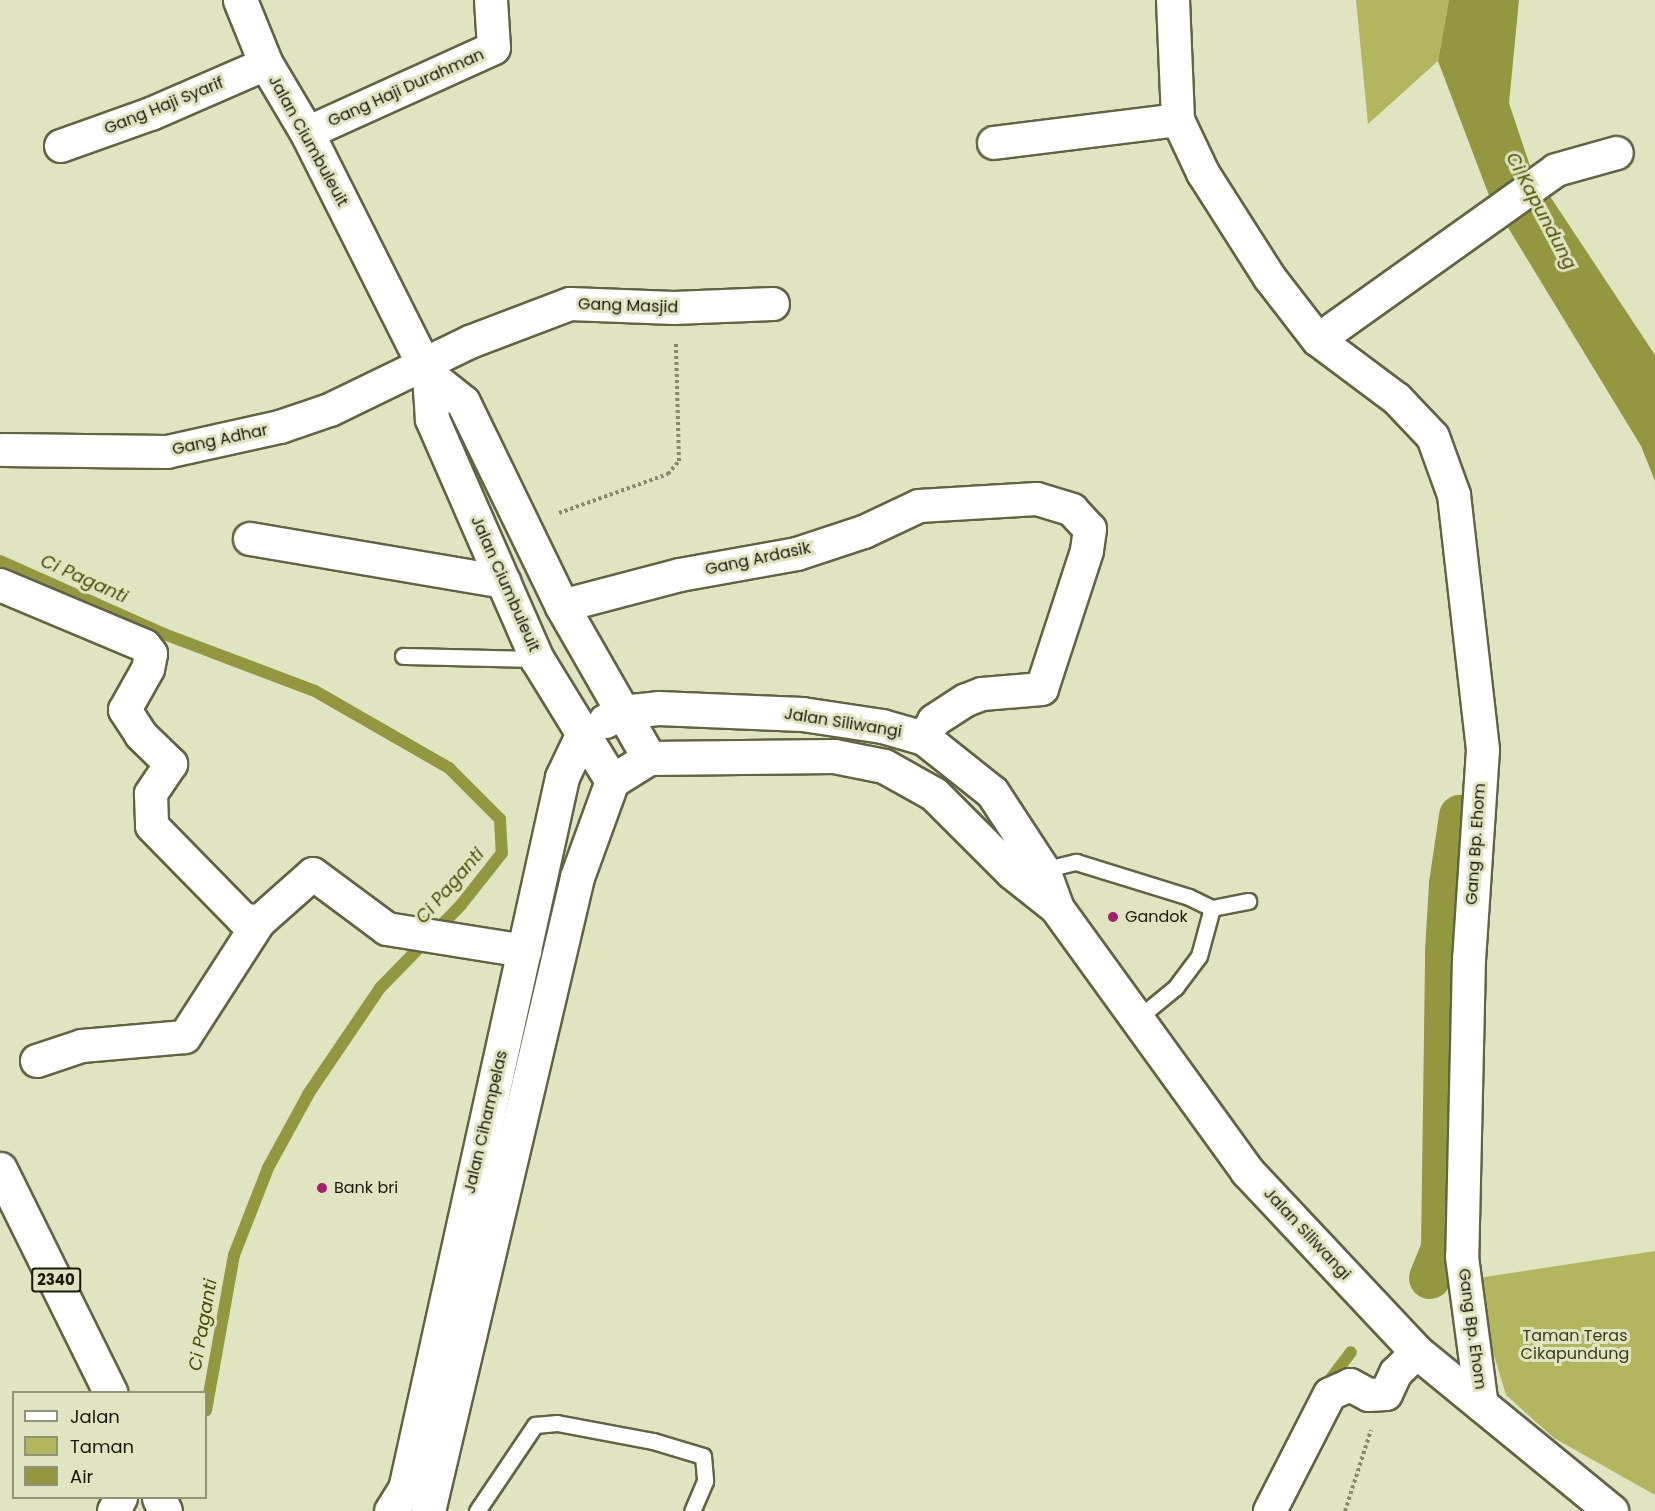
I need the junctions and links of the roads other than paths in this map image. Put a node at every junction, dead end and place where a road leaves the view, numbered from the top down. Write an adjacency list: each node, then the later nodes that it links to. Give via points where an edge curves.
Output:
1 (240, 0): 4 (main road, Jalan Ciumbuleuit)
2 (491, 0): 6 (street, Gang Haji Durahman, via 494,48)
3 (1173, 0): 5 (street)
4 (266, 64): 6 (main road, Jalan Ciumbuleuit); 8 (street, Gang Haji Syarif, via 150,114)
5 (1178, 120): 7 (street); 11 (street, Gang Bp. Ehom, via 1221,203 1245,234 1270,278)
6 (307, 133): 12 (main road, Jalan Ciumbuleuit)
7 (994, 143)
8 (61, 146)
9 (1617, 153): 11 (street, via 1556,170)
10 (773, 304): 12 (street, Gang Masjid, via 674,308 570,304)
11 (1318, 340): 36 (street, Gang Bp. Ehom, via 1397,399 1433,437 1454,495 1483,750 1469,959 1461,1257)
12 (426, 370): 13 (street, Gang Adhar, via 330,410 218,442 167,452); 15 (main road, Jalan Ciumbuleuit, via 432,419); 17 (main road, Jalan Ciumbuleuit, via 463,402)
13 (3, 450)
14 (250, 539): 15 (street)
15 (504, 582): 19 (main road, Jalan Ciumbuleuit)
16 (0, 585): 29 (street, via 145,646 150,654 148,669 125,710 141,735 171,764 150,794 152,826 243,919 253,924)
17 (562, 606): 20 (main road, Jalan Ciumbuleuit); 22 (street, Gang Ardasik, via 680,575 797,554 864,532 919,506 1037,499 1072,510 1090,529 1087,551 1042,689 982,694 966,700 934,721)
18 (403, 656): 19 (lane)
19 (537, 659): 21 (main road, Jalan Ciumbuleuit)
20 (621, 712): 21 (main road, Jalan Siliwangi); 22 (main road, Jalan Siliwangi, via 658,708 802,714 882,726); 23 (main road, Jalan Ciumbuleuit)
21 (583, 733): 24 (main road, Jalan Ciumbuleuit); 30 (main road, Jalan Cihampelas, via 562,777)
22 (924, 738): 25 (main road, Jalan Siliwangi, via 992,792)
23 (649, 758): 24 (main road); 27 (main road, Jalan Siliwangi, via 834,756 884,766 934,794 1012,872)
24 (612, 781): 38 (main road, Jalan Cihampelas, via 577,877)
25 (1043, 870): 27 (main road, Jalan Siliwangi); 28 (lane, via 1076,862 1189,897)
26 (1248, 901): 28 (lane)
27 (1056, 907): 31 (main road, Jalan Siliwangi)
28 (1212, 908): 31 (lane, via 1199,956 1176,987)
29 (259, 922): 30 (street, via 313,874 387,929); 32 (street, via 185,1037 82,1046)
30 (525, 951): 37 (main road, Jalan Cihampelas)
31 (1138, 1018): 34 (main road, Jalan Siliwangi, via 1247,1171)
32 (37, 1061)
33 (5, 1191): 35 (main road, 2340)
34 (1417, 1352): 36 (main road, Jalan Siliwangi); 41 (street, via 1396,1373 1386,1394 1369,1395 1350,1385 1330,1394)
35 (109, 1391)
36 (1482, 1406): 42 (main road, Jalan Siliwangi)
37 (398, 1500)
38 (428, 1511)
39 (477, 1511): 40 (lane, via 535,1425 557,1423 653,1441 703,1456 705,1481)
40 (692, 1511)
41 (1270, 1511)
42 (1611, 1511)

